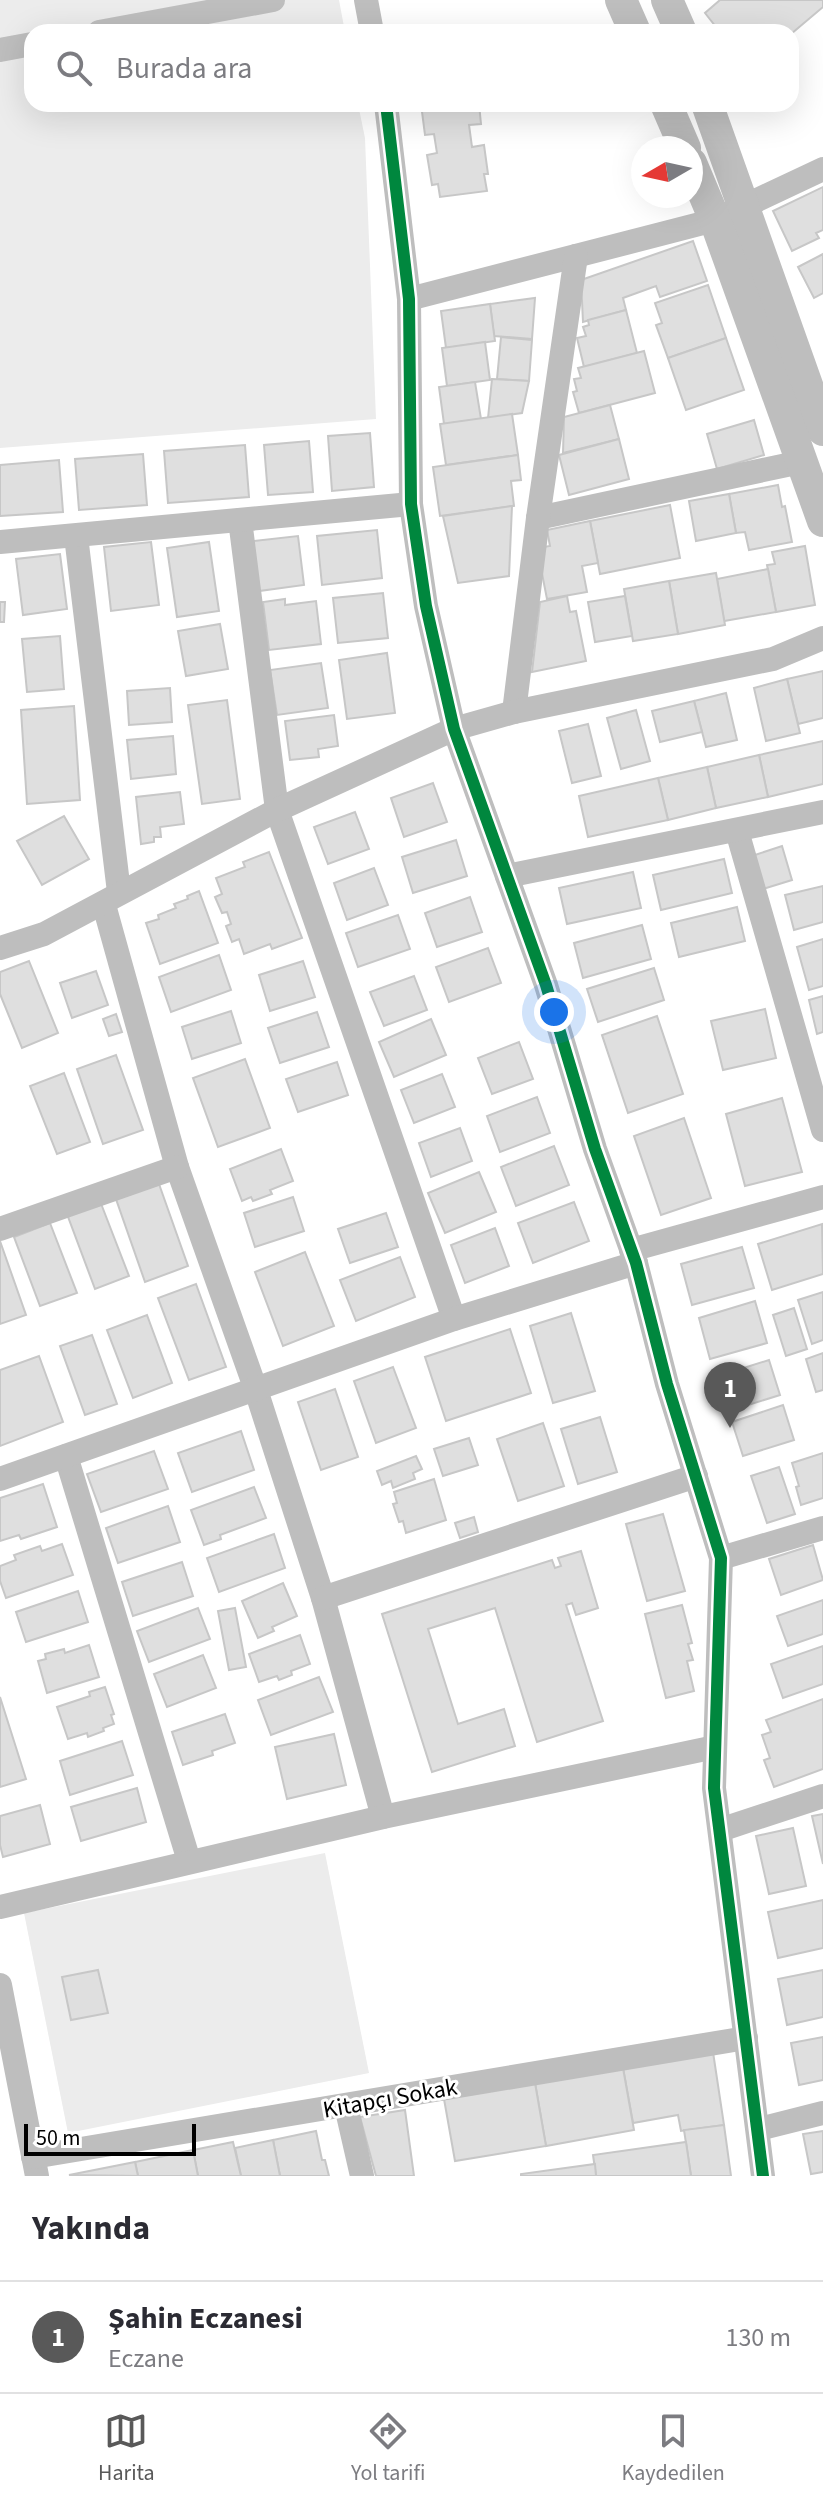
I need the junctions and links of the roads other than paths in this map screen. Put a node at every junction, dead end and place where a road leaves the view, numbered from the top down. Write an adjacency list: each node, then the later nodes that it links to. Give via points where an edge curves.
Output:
1 (273, 0): 5 (street)
2 (366, 0): 6 (street)
3 (621, 0): 7 (street)
4 (667, 0): 8 (street)
5 (142, 24)
6 (370, 24)
7 (632, 24)
8 (678, 24)
9 (24, 46): 10 (street)
10 (0, 50)
11 (387, 112): 19 (street)
12 (669, 112): 14 (street)
13 (709, 112): 17 (street)
14 (680, 136)
15 (823, 169): 17 (street)
16 (703, 179): 17 (street)
17 (730, 214): 18 (street); 20 (street); 21 (street)
18 (576, 256): 19 (street); 23 (street)
19 (409, 299): 22 (street)
20 (823, 430)
21 (801, 462): 23 (street); 25 (street)
22 (411, 504): 24 (street); 30 (street, via 426,606)
23 (538, 518): 29 (street)
24 (240, 520): 26 (street); 31 (street)
25 (823, 521)
26 (76, 536): 27 (street); 35 (street)
27 (0, 542)
28 (823, 638): 29 (street, via 773,659)
29 (514, 712): 30 (street)
30 (454, 729): 31 (street); 34 (street)
31 (277, 810): 35 (street); 42 (street)
32 (823, 812): 33 (street)
33 (737, 831): 34 (street); 37 (street)
34 (507, 876): 41 (street)
35 (111, 898): 36 (street, via 44,934); 38 (street)
36 (0, 948)
37 (823, 1130)
38 (177, 1167): 40 (street); 43 (street)
39 (823, 1197): 41 (street)
40 (0, 1229)
41 (633, 1256): 42 (street); 45 (street)
42 (454, 1319): 43 (street)
43 (256, 1390): 44 (street); 49 (street)
44 (66, 1456): 46 (street); 54 (street)
45 (696, 1476): 48 (street); 49 (street)
46 (0, 1479)
47 (823, 1528): 48 (street)
48 (721, 1558): 50 (street)
49 (323, 1598): 52 (street)
50 (715, 1747): 52 (street); 53 (street)
51 (823, 1796): 53 (street)
52 (383, 1817): 54 (street)
53 (720, 1830): 57 (street)
54 (189, 1861): 55 (street)
55 (0, 1907)
56 (0, 1985): 61 (street)
57 (746, 2038): 58 (street, Kitapçı Sokak); 60 (street)
58 (346, 2106): 61 (street, Kitapçı Sokak); 62 (street)
59 (823, 2113): 60 (street)
60 (759, 2129): 63 (street)
61 (35, 2167)
62 (362, 2176)
63 (763, 2176)

